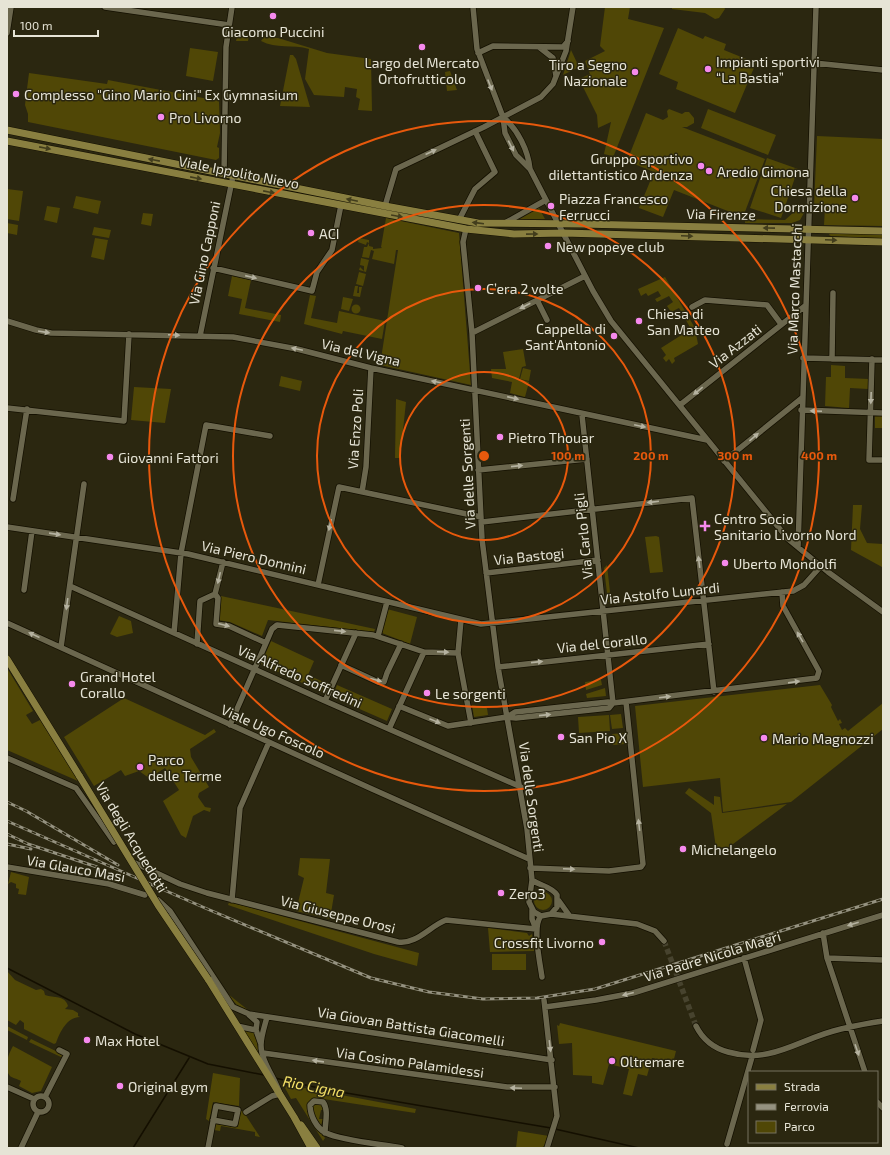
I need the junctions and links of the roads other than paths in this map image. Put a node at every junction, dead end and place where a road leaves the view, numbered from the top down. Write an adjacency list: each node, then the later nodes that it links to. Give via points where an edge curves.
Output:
1 (11, 7): 8 (street)
2 (105, 7): 7 (street)
3 (232, 7): 7 (street)
4 (473, 7): 11 (street)
5 (573, 7): 9 (street)
6 (816, 7): 12 (street, Via Marco Mastacchi)
7 (229, 25): 20 (street, via 226,47)
8 (7, 33)
9 (568, 41): 10 (street, via 563,47); 14 (street)
10 (539, 47): 11 (street, via 493,46); 14 (street, via 553,58 556,68)
11 (478, 53): 15 (street, one-way to 15)
12 (814, 63): 13 (street); 30 (street, Via Marco Mastacchi)
13 (883, 70)
14 (555, 80): 15 (street, via 538,99)
15 (503, 117): 17 (street); 19 (street, via 514,128 526,150); 19 (street, one-way to 19, via 505,133 513,150)
16 (7, 130): 20 (main road, Viale Ippolito Nievo, one-way to 16)
17 (475, 131): 25 (street, one-way to 17, via 396,169); 26 (street, via 495,172 475,189)
18 (7, 141): 22 (main road, Viale Ippolito Nievo, one-way to 22)
19 (530, 169): 23 (street)
20 (224, 174): 21 (main road, Viale Ippolito Nievo)
21 (233, 176): 22 (street, Via Gino Capponi); 25 (main road, Viale Ippolito Nievo, one-way to 21)
22 (231, 184): 24 (main road, Viale Ippolito Nievo, one-way to 24); 35 (street, Via Gino Capponi)
23 (546, 200): 27 (street); 28 (street)
24 (341, 205): 29 (main road, Viale Ippolito Nievo, one-way to 29); 35 (street, one-way to 24, via 312,291 316,272 332,250)
25 (385, 206): 26 (main road, Viale Ippolito Nievo)
26 (459, 220): 28 (main road, one-way to 26)
27 (559, 224): 28 (main road); 30 (main road, Via Firenze, one-way to 27); 32 (street)
28 (502, 225)
29 (466, 229): 32 (main road, one-way to 32, via 514,234); 44 (street, Via delle Sorgenti, via 464,242)
30 (808, 229): 31 (main road, Via Firenze); 33 (street, Via Marco Mastacchi)
31 (883, 231)
32 (564, 233): 33 (main road, Via Firenze, one-way to 33); 36 (street)
33 (807, 240): 34 (main road, Via Firenze, one-way to 34); 39 (street, Via Marco Mastacchi)
34 (883, 242)
35 (213, 268): 46 (street, Via Gino Capponi)
36 (585, 276): 38 (street); 54 (street, via 604,312)
37 (833, 293): 48 (street)
38 (537, 300): 41 (street); 44 (street, one-way to 44)
39 (805, 306): 43 (street, Via Azzati); 47 (street, Via Marco Mastacchi)
40 (692, 307): 43 (street, via 705,300 767,305)
41 (547, 320)
42 (7, 321): 45 (street, Via del Vigna, one-way to 45, via 45,332)
43 (781, 324): 54 (street, Via Azzati, one-way to 54)
44 (472, 333): 52 (street, Via delle Sorgenti)
45 (129, 334): 46 (street, Via del Vigna, one-way to 46); 56 (street, via 124,421)
46 (200, 336): 51 (street, Via del Vigna, one-way to 46, via 283,346 233,337)
47 (803, 358): 48 (street); 53 (street, Via Marco Mastacchi)
48 (832, 359): 49 (street)
49 (872, 359): 50 (street); 58 (street, one-way to 58)
50 (883, 360)
51 (371, 368): 52 (street, Via del Vigna, one-way to 51); 68 (street, Via Enzo Poli, via 366,466)
52 (475, 390): 60 (street, Via del Vigna, one-way to 60); 66 (street, Via delle Sorgenti)
53 (802, 398): 57 (street, Via Marco Mastacchi); 65 (street, one-way to 53)
54 (680, 406): 62 (street)
55 (7, 408): 56 (street)
56 (27, 409): 69 (street)
57 (802, 410): 58 (street, one-way to 57); 75 (street, Via Marco Mastacchi)
58 (870, 413): 59 (street); 64 (street, via 869,460)
59 (883, 413)
60 (582, 415): 62 (street, Via del Vigna, one-way to 62); 63 (street, Via Carlo Pigli)
61 (270, 436): 76 (street, via 206,425)
62 (706, 440): 65 (street)
63 (587, 459): 66 (street, one-way to 63); 70 (street, Via Carlo Pigli)
64 (883, 460)
65 (724, 462): 75 (street)
66 (478, 470): 71 (street, Via delle Sorgenti)
67 (84, 484): 74 (street)
68 (362, 492): 71 (street); 81 (street, one-way to 81, via 339,487)
69 (12, 499)
70 (593, 509): 71 (street); 77 (street, Via Carlo Pigli); 86 (street, one-way to 70, via 692,498)
71 (482, 520): 80 (street, Via delle Sorgenti)
72 (7, 527): 73 (street, Via Piero Donnini)
73 (32, 531): 74 (street, Via Piero Donnini, one-way to 74); 83 (street)
74 (76, 537): 76 (street, Via Piero Donnini); 82 (street)
75 (798, 548): 79 (street)
76 (180, 553): 78 (street, Via Piero Donnini); 93 (street)
77 (598, 560): 80 (street, Via Bastogi); 88 (street, Via Carlo Pigli)
78 (223, 562): 81 (street, Via Piero Donnini); 85 (street, one-way to 85)
79 (821, 566): 84 (street, Via Astolfo Lunardi, via 801,588); 89 (street)
80 (486, 573): 92 (street, Via delle Sorgenti)
81 (318, 585): 87 (street, Via Piero Donnini)
82 (70, 586): 93 (street, Via Alfredo Soffredini); 100 (street, one-way to 100)
83 (24, 590)
84 (782, 592): 86 (street, Via Astolfo Lunardi); 108 (street, one-way to 84, via 816,679 819,676 819,671 782,606)
85 (215, 594): 96 (street, one-way to 96, via 218,598 216,624 229,626); 97 (street, via 200,601)
86 (704, 600): 88 (street, Via Astolfo Lunardi); 99 (street)
87 (387, 602): 90 (street, Via Piero Donnini); 95 (street)
88 (604, 611): 92 (street, Via Astolfo Lunardi); 103 (street, Via Carlo Pigli)
89 (883, 612)
90 (461, 620): 92 (street, Via Piero Donnini); 102 (street)
91 (7, 623): 100 (street, Viale Ugo Foscolo, one-way to 91)
92 (493, 624): 106 (street, Via delle Sorgenti)
93 (174, 633): 97 (street, Via Alfredo Soffredini)
94 (356, 633): 95 (street); 96 (street, one-way to 94, via 276,625); 105 (street)
95 (378, 636): 98 (street)
96 (266, 642): 107 (street)
97 (197, 644): 107 (street, Via Alfredo Soffredini)
98 (401, 644): 101 (street); 105 (street, one-way to 98, via 378,682 384,682)
99 (709, 644): 103 (street, Via del Corallo); 108 (street)
100 (61, 647): 115 (street, Viale Ugo Foscolo)
101 (424, 652): 102 (street, one-way to 102); 112 (street)
102 (458, 653): 114 (street)
103 (608, 655): 106 (street, Via del Corallo, one-way to 103); 111 (street, Via Carlo Pigli)
104 (7, 659): 149 (main road, Via degli Acquedotti, bridge, via 158,906)
105 (341, 665): 109 (street)
106 (498, 667): 113 (street, Via delle Sorgenti)
107 (254, 669): 109 (street, Via Alfredo Soffredini); 115 (street)
108 (714, 692): 110 (street, one-way to 108)
109 (325, 701): 116 (street, Via Alfredo Soffredini)
110 (626, 702): 111 (street); 124 (street, one-way to 110, via 609,871 641,868 643,864)
111 (613, 703): 113 (street, via 608,708)
112 (399, 706): 114 (street, one-way to 114, via 448,726); 116 (street)
113 (506, 717): 114 (street); 119 (street, Via delle Sorgenti)
114 (470, 723)
115 (230, 725): 117 (street, Viale Ugo Foscolo)
116 (389, 729): 119 (street, Via Alfredo Soffredini)
117 (269, 742): 121 (street, Viale Ugo Foscolo); 130 (street, via 240,808)
118 (7, 758): 120 (street, via 73,786)
119 (520, 787): 121 (street, Via delle Sorgenti)
120 (114, 842)
121 (529, 858): 124 (street, Via delle Sorgenti)
122 (135, 863): 130 (street, Via Giuseppe Orosi, via 180,884)
123 (7, 867): 127 (street, Via Glauco Masi, via 102,882)
124 (530, 868): 125 (street, Via delle Sorgenti)
125 (532, 880): 126 (street); 128 (street, Via delle Sorgenti)
126 (542, 886): 128 (street); 131 (street, via 553,890)
127 (142, 894)
128 (531, 894): 132 (street, Via delle Sorgenti, via 529,902)
129 (158, 900): 146 (street, Via degli Acquedotti, via 175,918 234,1008)
130 (232, 900): 137 (street, Via Giuseppe Orosi, via 401,942 415,939 446,920)
131 (558, 900): 133 (street, via 557,907); 135 (street)
132 (532, 910): 136 (street); 137 (street, Via delle Sorgenti)
133 (551, 914): 135 (street); 136 (street)
134 (883, 914): 138 (street, Via Padre Nicola Magri, one-way to 138)
135 (569, 915): 139 (street, via 641,925 655,931)
136 (541, 916): 137 (street, Via delle Sorgenti)
137 (536, 929): 143 (street, Via delle Sorgenti)
138 (823, 934): 140 (street, Via Padre Nicola Magri); 141 (street)
139 (664, 941)
140 (744, 958): 145 (street, Via Padre Nicola Magri, one-way to 145, via 624,995); 155 (street, via 761,1020)
141 (827, 958): 142 (street); 151 (street)
142 (883, 960)
143 (542, 977)
144 (544, 1000): 145 (street)
145 (545, 1007): 158 (street, one-way to 158)
146 (249, 1014): 147 (street, Via degli Acquedotti); 152 (street, Via degli Acquedotti, via 256,1021)
147 (267, 1017): 153 (street, Via degli Acquedotti); 158 (street, Via Giovan Battista Giacomelli)
148 (883, 1021): 151 (street)
149 (237, 1026): 152 (street); 159 (main road, Via degli Acquedotti)
150 (696, 1026): 157 (street, via 714,1047)
151 (850, 1028): 157 (street, via 766,1055); 160 (street, one-way to 160)
152 (256, 1030): 153 (street, Via degli Acquedotti)
153 (261, 1044): 156 (street, Via degli Acquedotti)
154 (59, 1050): 164 (street, via 67,1054)
155 (753, 1050)
156 (263, 1053): 159 (street, Via degli Acquedotti); 162 (street, Via Cosimo Palamidessi, one-way to 156, via 507,1088)
157 (752, 1057): 171 (street)
158 (552, 1060): 162 (street)
159 (268, 1071): 163 (main road, Via degli Acquedotti)
160 (865, 1071)
161 (7, 1087): 165 (street)
162 (555, 1087): 177 (street, via 556,1122)
163 (280, 1094): 167 (street); 168 (main road, Via degli Acquedotti)
164 (45, 1097): 165 (street, via 38,1096); 166 (street, via 49,1102 48,1106 44,1111)
165 (34, 1100): 166 (street, via 33,1106)
166 (38, 1112): 172 (street)
167 (246, 1112)
168 (294, 1117): 174 (main road, Via degli Acquedotti); 175 (main road, Via degli Acquedotti)
169 (213, 1120): 169 (street, via 216,1106 238,1110 235,1124); 173 (street)
170 (325, 1133): 170 (street, via 325,1104 314,1101 310,1105 310,1113); 176 (street)
171 (727, 1144)
172 (21, 1148)
173 (208, 1148)
174 (311, 1148)
175 (317, 1148)
176 (402, 1148)
177 (547, 1148)

